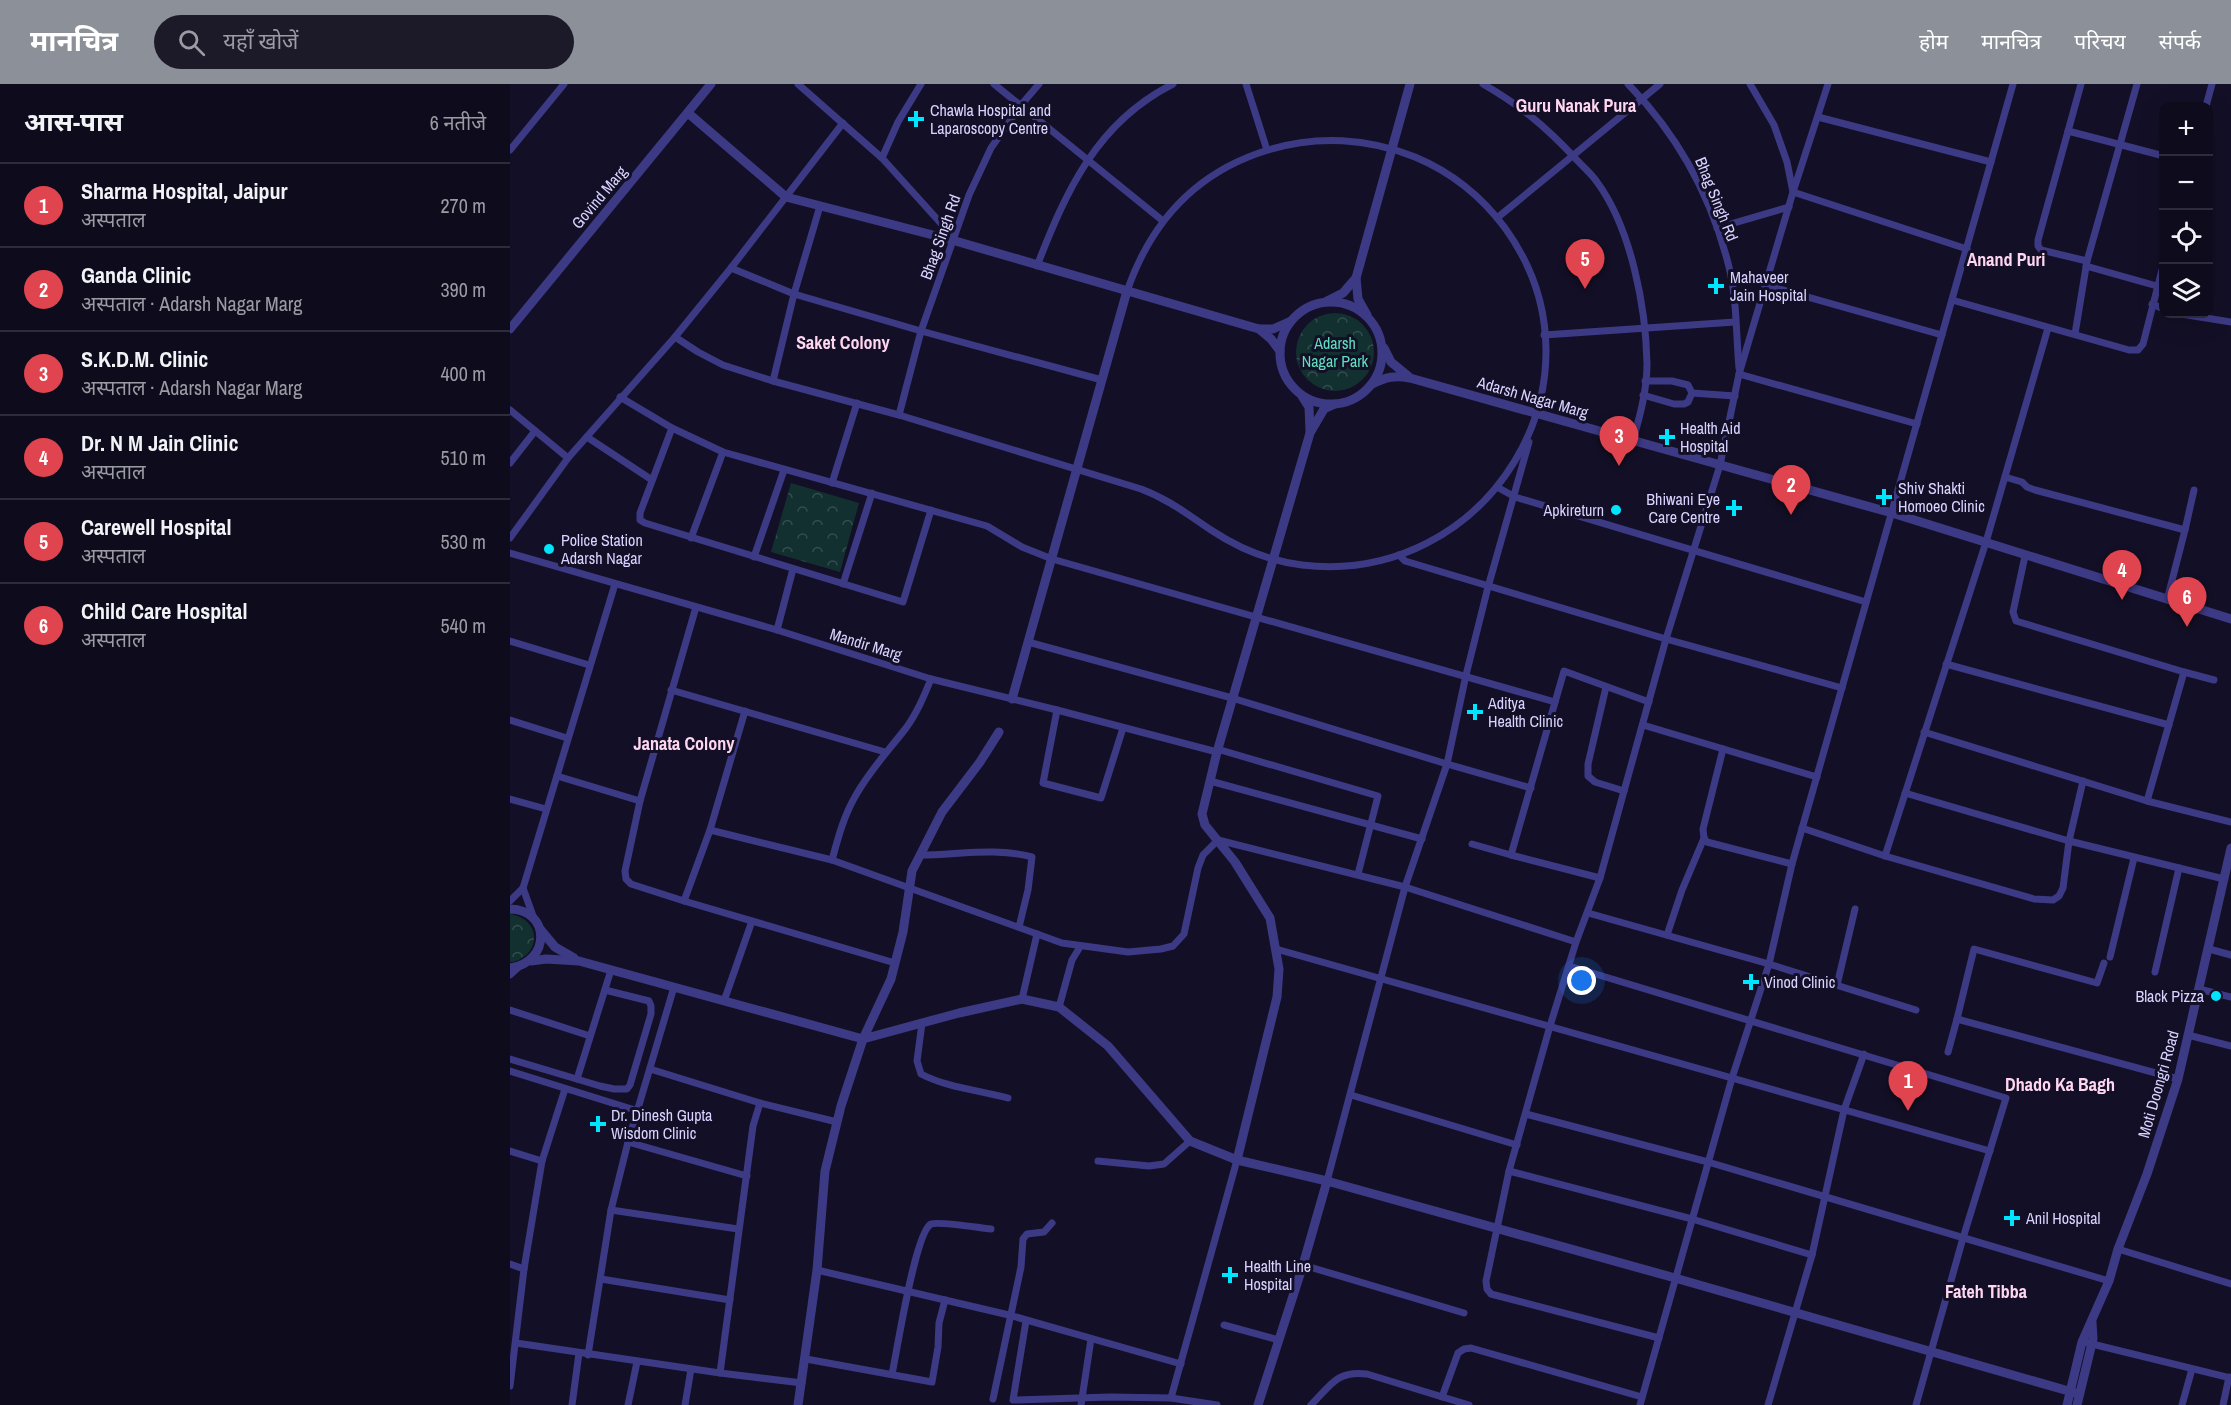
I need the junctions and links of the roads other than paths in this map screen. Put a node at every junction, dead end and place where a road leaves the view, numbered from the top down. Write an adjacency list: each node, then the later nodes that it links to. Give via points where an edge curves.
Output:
1 (564, 84): 30 (street)
2 (711, 84): 24 (street, Govind Marg)
3 (798, 84): 20 (street)
4 (812, 84): 20 (street)
5 (921, 84): 34 (street)
6 (994, 84): 23 (street)
7 (1039, 84): 23 (street, Bhag Singh Rd)
8 (1173, 84): 35 (street, via 1151,95 1115,124)
9 (1246, 84): 31 (street)
10 (1410, 84): 29 (street)
11 (1483, 84): 32 (street, via 1517,104)
12 (1628, 84): 21 (street, Bhag Singh Rd)
13 (1660, 84): 21 (street)
14 (1750, 84): 37 (street, via 1774,125)
15 (1828, 84): 25 (street)
16 (2013, 84): 36 (street)
17 (2081, 84): 27 (street)
18 (2137, 84): 28 (street)
19 (2212, 84): 22 (street)
20 (807, 91): 26 (street)
21 (1642, 98): 32 (street); 43 (street, Bhag Singh Rd, via 1694,170)
22 (2207, 102)
23 (1021, 105): 35 (street); 44 (street, Bhag Singh Rd, via 991,148)
24 (688, 113): 38 (street); 59 (street, Govind Marg)
25 (1818, 117): 36 (street); 37 (street)
26 (843, 123): 34 (street); 38 (street)
27 (2068, 131): 28 (street); 46 (street, via 2038,246)
28 (2120, 145): 33 (street); 46 (street)
29 (1392, 149): 31 (street, via 1340,140 1309,141); 41 (street, via 1428,162 1454,178); 50 (street)
30 (510, 150)
31 (1267, 150): 42 (street, via 1229,165 1206,180)
32 (1572, 155): 41 (street); 65 (street, via 1597,182 1614,213 1639,285)
33 (2159, 155)
34 (882, 158): 44 (street)
35 (1087, 159): 42 (street); 48 (street, via 1053,223)
36 (1991, 162): 45 (street)
37 (1793, 192): 40 (street); 45 (street)
38 (786, 197): 39 (street); 49 (street)
39 (820, 206): 44 (street); 54 (street)
40 (1789, 207): 43 (street); 51 (street)
41 (1497, 218): 71 (street, via 1513,239 1536,290)
42 (1163, 221): 53 (street, via 1137,263)
43 (1717, 228): 63 (street, Bhag Singh Rd, via 1730,269)
44 (952, 240): 48 (street); 69 (street, Bhag Singh Rd)
45 (1967, 249): 55 (street)
46 (2087, 264): 52 (street); 70 (street)
47 (2162, 264): 52 (street)
48 (1037, 266): 53 (street)
49 (731, 268): 54 (street); 73 (street)
50 (1356, 278): 56 (street, via 1344,293); 61 (street, via 1358,299)
51 (1766, 285): 72 (street); 76 (street)
52 (2157, 286): 57 (street)
53 (1127, 291): 68 (street); 78 (street)
54 (794, 294): 69 (street); 79 (street)
55 (1952, 300): 66 (street); 72 (street)
56 (1325, 302): 61 (street, via 1347,305); 62 (street, via 1307,308)
57 (2152, 304): 58 (street); 70 (street, via 2143,344 2138,350)
58 (2159, 307)
59 (513, 317): 67 (street, Govind Marg)
60 (2206, 318): 64 (street)
61 (1370, 320): 74 (street)
62 (1292, 321): 68 (street); 75 (street, via 1284,332)
63 (1735, 322): 65 (street); 76 (street, Bhag Singh Rd)
64 (2231, 322)
65 (1644, 328): 71 (street); 80 (street)
66 (2048, 328): 70 (street); 104 (street)
67 (510, 329)
68 (1259, 329): 75 (street)
69 (921, 331): 78 (street); 91 (street, Bhag Singh Rd)
70 (2075, 334)
71 (1544, 335): 90 (street, via 1544,378)
72 (1942, 335): 92 (street)
73 (675, 337): 79 (street, via 723,365); 86 (street)
74 (1382, 343): 77 (street, via 1391,362); 81 (street, via 1381,365)
75 (1280, 352): 83 (street, via 1287,379)
76 (1739, 374): 85 (street); 92 (street)
77 (1410, 378): 81 (street, via 1396,375); 90 (street, Adarsh Nagar Marg)
78 (1102, 380): 102 (street)
79 (773, 381): 87 (street)
80 (1645, 381): 82 (street, via 1682,383); 84 (street)
81 (1372, 384): 88 (street, via 1355,399)
82 (1692, 393): 84 (street, via 1688,402 1680,405); 85 (street)
83 (1302, 395): 88 (street, via 1315,402); 95 (street, via 1309,407)
84 (1643, 395): 97 (street)
85 (1735, 396): 101 (street)
86 (620, 397): 93 (street); 96 (street)
87 (857, 403): 91 (street); 106 (street)
88 (1335, 404): 95 (street, via 1324,409)
89 (510, 411): 94 (street)
90 (1537, 413): 97 (street, Adarsh Nagar Marg); 107 (street, via 1517,459); 110 (street)
91 (899, 415): 102 (street)
92 (1917, 424): 112 (street)
93 (672, 428): 98 (street); 105 (street)
94 (536, 431): 99 (street); 100 (street)
95 (1310, 434): 122 (street)
96 (587, 437): 99 (street); 105 (street)
97 (1633, 440): 101 (street, Adarsh Nagar Marg)
98 (723, 452): 103 (street); 115 (street)
99 (568, 458): 114 (street)
100 (510, 463)
101 (1720, 465): 112 (street, Adarsh Nagar Marg); 117 (street)
102 (1077, 469): 122 (street, via 1165,498 1234,543); 123 (street)
103 (784, 470): 106 (street); 121 (street)
104 (2005, 477): 113 (street, via 2035,490); 116 (street)
105 (652, 480): 115 (street, via 640,520)
106 (832, 483): 109 (street)
107 (1497, 487): 110 (street); 119 (street, via 1450,530)
108 (2194, 490): 113 (street)
109 (872, 493): 111 (street); 126 (street)
110 (1515, 497): 117 (street); 127 (street)
111 (931, 510): 123 (street, via 987,526); 126 (street, via 903,602)
112 (1892, 513): 116 (street, Adarsh Nagar Marg); 129 (street)
113 (2186, 531): 128 (street)
114 (510, 538)
115 (691, 538): 121 (street)
116 (1986, 542): 120 (street, Adarsh Nagar Marg); 137 (street)
117 (1694, 551): 129 (street); 134 (street)
118 (510, 553): 125 (street, Mandir Marg)
119 (1399, 555): 122 (street, via 1355,565 1329,566); 127 (street, via 1405,561)
120 (2025, 556): 128 (street, Adarsh Nagar Marg); 139 (street, via 2013,612 2016,621)
121 (754, 557): 124 (street)
122 (1273, 558): 131 (street)
123 (1052, 559): 131 (street); 136 (street)
124 (793, 569): 126 (street); 133 (street)
125 (615, 584): 130 (street, Mandir Marg); 138 (street)
126 (843, 584)
127 (1488, 587): 134 (street); 140 (street)
128 (2167, 600): 132 (street, Adarsh Nagar Marg)
129 (1866, 602): 144 (street)
130 (696, 607): 133 (street, Mandir Marg); 145 (street)
131 (1256, 616): 140 (street); 146 (street)
132 (2231, 619)
133 (777, 630): 141 (street, Mandir Marg)
134 (1666, 639): 144 (street); 149 (street)
135 (510, 641): 138 (street)
136 (1028, 642): 146 (street); 147 (street)
137 (1946, 664): 154 (street); 157 (street)
138 (589, 665): 158 (street)
139 (2184, 672): 142 (street); 154 (street)
140 (1466, 675): 148 (street); 162 (street)
141 (931, 679): 147 (street, Mandir Marg); 161 (street, via 906,728)
142 (2214, 680)
143 (1606, 687): 148 (street, via 1564,671); 149 (street); 168 (street, via 1588,776)
144 (1842, 688): 164 (street)
145 (671, 690): 151 (street); 171 (street)
146 (1232, 698): 160 (street); 162 (street)
147 (1012, 699): 150 (street, Mandir Marg)
148 (1555, 702): 167 (street)
149 (1649, 702): 153 (street)
150 (1057, 710): 155 (street, Mandir Marg); 155 (street, via 1043,783 1101,798)
151 (745, 711): 161 (street); 177 (street)
152 (510, 720): 158 (street)
153 (1643, 724): 159 (street); 168 (street)
154 (2169, 725): 172 (street)
155 (1123, 728): 160 (street, Mandir Marg)
156 (999, 732): 184 (street, via 942,812)
157 (1924, 732): 166 (street); 169 (street)
158 (567, 738): 163 (street)
159 (1723, 749): 164 (street); 178 (street)
160 (1217, 751): 165 (street); 175 (street, Mandir Marg, via 1378,796)
161 (885, 752): 188 (street, via 855,796)
162 (1447, 764): 167 (street); 179 (street)
163 (557, 776): 171 (street); 173 (street)
164 (1817, 777): 176 (street)
165 (1210, 781): 175 (street); 180 (street, via 1202,814 1205,825)
166 (2083, 781): 172 (street); 181 (street)
167 (1532, 788): 185 (street)
168 (1624, 791): 193 (street)
169 (1905, 793): 181 (street); 186 (street)
170 (510, 798): 173 (street)
171 (640, 801): 198 (street, via 626,879)
172 (2147, 801): 174 (street)
173 (546, 809): 196 (street)
174 (2231, 822)
175 (1371, 825): 179 (street); 191 (street)
176 (1802, 828): 186 (street); 189 (street)
177 (710, 830): 188 (street); 198 (street)
178 (1704, 838): 189 (street); 207 (street)
179 (1422, 839): 195 (street)
180 (1218, 840): 191 (street); 209 (street, via 1203,855 1184,934 1173,946 1128,952); 210 (street, via 1270,918)
181 (2069, 841): 186 (street, via 2063,888 2054,900 2034,899); 187 (street)
182 (1472, 844): 185 (street)
183 (2231, 848): 192 (street, Moti Doongri Road)
184 (920, 855): 194 (street); 204 (street, via 1014,852 1032,857)
185 (1511, 855): 193 (street)
186 (1885, 856)
187 (2134, 858): 190 (street); 213 (street)
188 (832, 860): 194 (street)
189 (1792, 864): 218 (street)
190 (2179, 868): 192 (street); 223 (street)
191 (1358, 874): 195 (street)
192 (2226, 877): 211 (street, Moti Doongri Road)
193 (1600, 878): 201 (street)
194 (910, 887): 204 (street); 216 (street)
195 (1406, 887): 208 (street); 225 (street)
196 (522, 888): 197 (street); 202 (street)
197 (510, 901)
198 (684, 902): 203 (street)
199 (510, 909): 202 (street, via 518,909)
200 (1855, 909): 226 (street)
201 (1588, 913): 207 (street); 208 (street)
202 (534, 919): 205 (street)
203 (752, 921): 216 (street); 232 (street)
204 (1018, 927): 206 (street)
205 (539, 928): 214 (street, via 541,940); 215 (street, via 555,947)
206 (1037, 934): 209 (street); 231 (street)
207 (1667, 935): 218 (street)
208 (1576, 942): 220 (street)
209 (1080, 947): 233 (street, via 1072,960)
210 (1276, 949): 225 (street); 271 (street, via 1277,997)
211 (2209, 949): 212 (street); 228 (street, Moti Doongri Road)
212 (2231, 955)
213 (2110, 957)
214 (531, 961): 215 (street); 219 (street)
215 (579, 961): 222 (street)
216 (896, 963): 244 (street)
217 (2104, 963): 236 (street, via 2097,983 1974,949)
218 (1769, 964): 226 (street); 237 (street)
219 (520, 966): 221 (street); 224 (street)
220 (1569, 966): 237 (street); 239 (street)
221 (510, 968)
222 (611, 970): 227 (street); 229 (street)
223 (2155, 972)
224 (510, 975)
225 (1382, 979): 239 (street); 258 (street)
226 (1837, 985): 235 (street)
227 (674, 987): 232 (street); 241 (street)
228 (2199, 989): 230 (street); 242 (street, Moti Doongri Road)
229 (605, 990): 240 (street, via 649,1002 651,1014); 243 (street)
230 (2231, 997)
231 (1022, 999): 233 (street); 238 (street)
232 (724, 1001): 244 (street)
233 (1059, 1007): 266 (street, via 1108,1046)
234 (510, 1010): 243 (street)
235 (1916, 1010)
236 (1958, 1019): 246 (street); 255 (street)
237 (1749, 1021): 247 (street); 253 (street)
238 (922, 1023): 244 (street); 260 (street, via 917,1061 921,1074)
239 (1550, 1026): 253 (street); 264 (street)
240 (645, 1031): 241 (street); 256 (street, via 630,1085 622,1090)
241 (660, 1035): 250 (street)
242 (2188, 1035): 245 (street); 255 (street, Moti Doongri Road)
243 (591, 1036): 254 (street)
244 (863, 1039): 265 (street)
245 (2231, 1046)
246 (1948, 1052)
247 (1864, 1054): 262 (street); 270 (street, via 2006,1098)
248 (510, 1059): 249 (street)
249 (522, 1062): 252 (street); 254 (street)
250 (650, 1069): 261 (street); 263 (street)
251 (510, 1071): 252 (street)
252 (519, 1074): 257 (street)
253 (1732, 1078): 262 (street); 274 (street)
254 (577, 1079): 256 (street)
255 (2178, 1079): 286 (street, Moti Doongri Road)
256 (600, 1086): 259 (street)
257 (566, 1089): 259 (street); 272 (street)
258 (1350, 1095): 268 (street); 277 (street)
259 (596, 1098): 263 (street)
260 (1008, 1098)
261 (760, 1103): 265 (street); 276 (street)
262 (1844, 1110): 270 (street); 278 (street)
263 (638, 1111): 267 (street)
264 (1526, 1114): 268 (street); 274 (street)
265 (837, 1122): 291 (street, via 825,1171)
266 (1190, 1141): 271 (street); 273 (street, via 1164,1164)
267 (628, 1142): 276 (street); 279 (street)
268 (1516, 1145): 275 (street)
269 (510, 1151): 272 (street)
270 (1990, 1151): 285 (street)
271 (1237, 1160): 277 (street); 314 (street)
272 (542, 1161): 290 (street)
273 (1098, 1161)
274 (1708, 1162): 278 (street); 280 (street)
275 (1509, 1171): 280 (street); 282 (street)
276 (747, 1176): 283 (street)
277 (1327, 1181): 282 (street); 289 (street)
278 (1825, 1196): 285 (street); 287 (street)
279 (612, 1210): 283 (street); 293 (street)
280 (1692, 1220): 287 (street); 292 (street)
281 (1052, 1223): 301 (street, via 1044,1232 1025,1236)
282 (1497, 1228): 292 (street); 304 (street, via 1486,1281 1491,1294)
283 (738, 1229): 297 (street)
284 (991, 1229): 296 (street, via 929,1225 918,1249)
285 (1963, 1238): 294 (street); 309 (street)
286 (2118, 1249): 294 (street, Moti Doongri Road); 295 (street)
287 (1812, 1256): 300 (street)
288 (510, 1264): 290 (street)
289 (1303, 1265): 299 (street); 306 (street)
290 (524, 1269): 307 (street)
291 (817, 1270): 296 (street); 312 (street)
292 (1676, 1278): 300 (street); 304 (street)
293 (601, 1279): 297 (street); 311 (street)
294 (2109, 1281): 308 (street, Moti Doongri Road)
295 (2231, 1284)
296 (908, 1290): 298 (street); 318 (street)
297 (730, 1300): 317 (street)
298 (945, 1300): 301 (street); 318 (street, via 932,1382)
299 (1464, 1313)
300 (1796, 1313): 309 (street); 339 (street)
301 (1010, 1315): 302 (street); 327 (street)
302 (1026, 1321): 305 (street); 328 (street, via 1013,1400)
303 (1224, 1325): 306 (street)
304 (1659, 1338): 325 (street)
305 (1091, 1339): 314 (street); 328 (street)
306 (1279, 1340): 335 (street)
307 (516, 1343): 310 (street); 321 (street)
308 (2087, 1343): 316 (street); 322 (street, Moti Doongri Road)
309 (1931, 1352): 322 (street); 340 (street)
310 (579, 1353): 311 (street); 329 (street)
311 (588, 1355): 313 (street)
312 (806, 1359): 318 (street); 320 (street)
313 (637, 1362): 315 (street); 330 (street)
314 (1181, 1364): 326 (street)
315 (691, 1369): 317 (street); 331 (street)
316 (2192, 1369): 319 (street); 343 (street)
317 (720, 1374): 320 (street)
318 (892, 1374)
319 (2230, 1377): 344 (street)
320 (802, 1383): 332 (street)
321 (510, 1386)
322 (2074, 1393): 341 (street, Moti Doongri Road); 342 (street, Moti Doongri Road)
323 (1110, 1397): 326 (street); 328 (street); 333 (street)
324 (1442, 1397): 325 (street, via 1458,1353 1471,1348); 336 (street, via 1354,1373 1341,1375); 337 (street)
325 (1642, 1397): 338 (street)
326 (1171, 1398): 334 (street)
327 (993, 1399)
328 (1082, 1402)
329 (572, 1405)
330 (628, 1405)
331 (685, 1405)
332 (798, 1405)
333 (1109, 1405)
334 (1217, 1405)
335 (1258, 1405)
336 (1311, 1405)
337 (1469, 1405)
338 (1640, 1405)
339 (1768, 1405)
340 (1916, 1405)
341 (2067, 1405)
342 (2077, 1405)
343 (2182, 1405)
344 (2223, 1405)

